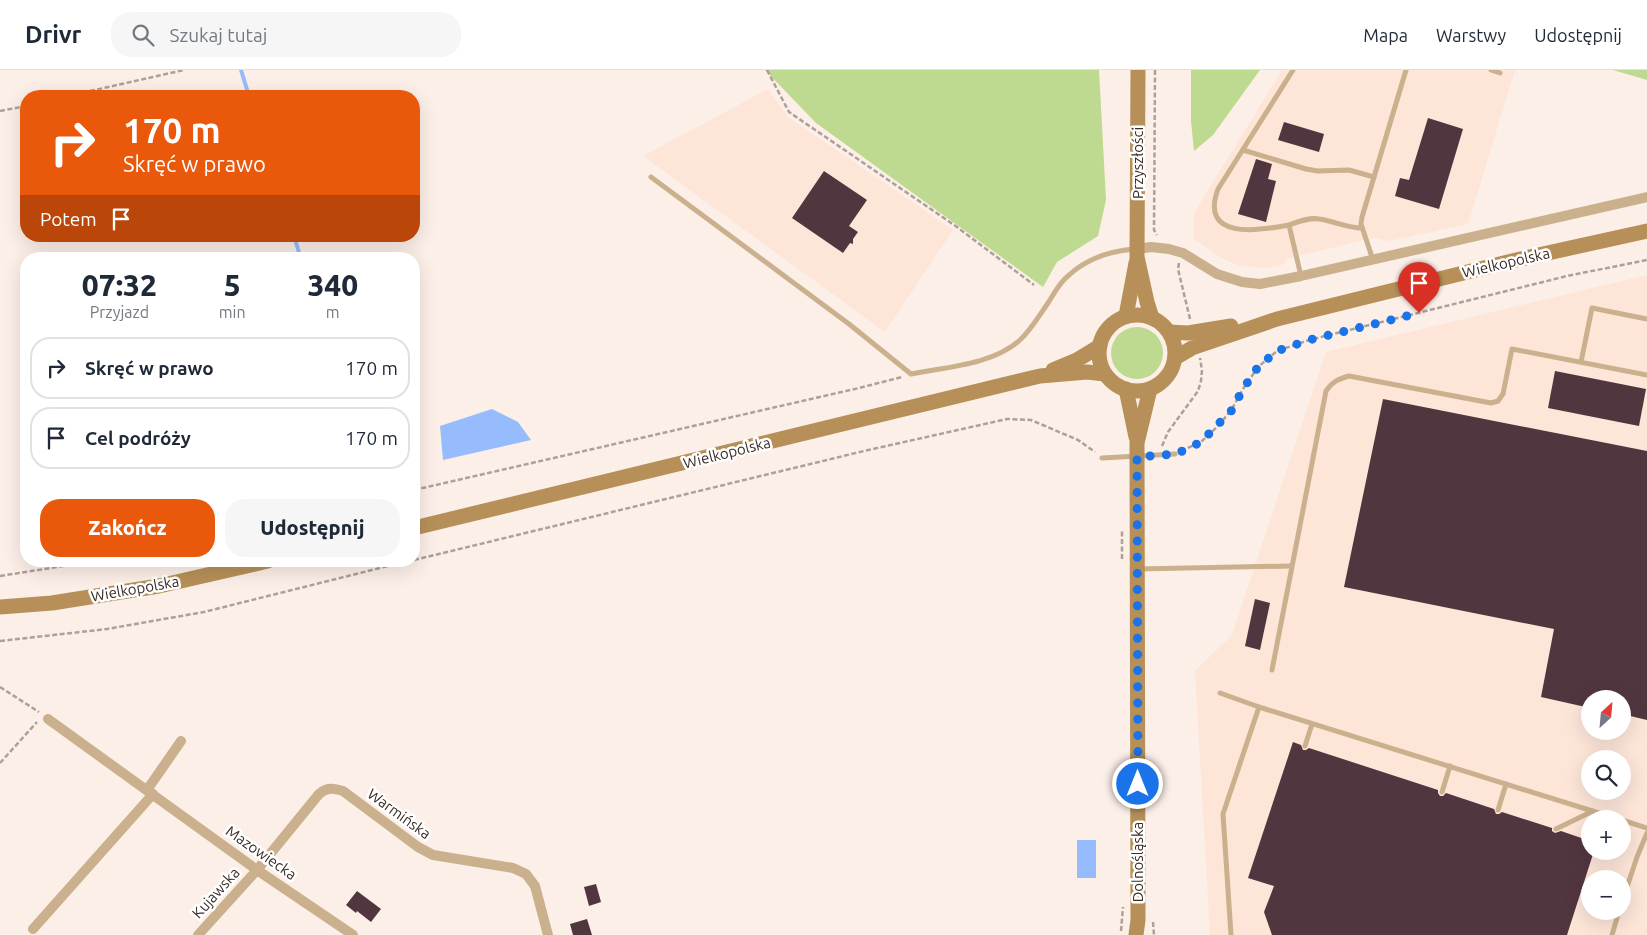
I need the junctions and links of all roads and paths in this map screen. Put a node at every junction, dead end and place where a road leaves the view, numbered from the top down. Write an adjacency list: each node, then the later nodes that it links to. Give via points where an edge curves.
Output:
1 (184, 70): 9 (path)
2 (766, 70): 25 (path, via 789,112 957,227)
3 (1138, 70): 20 (main road, Przyszłości)
4 (1155, 70): 19 (path, via 1154,230)
5 (1293, 70): 12 (lane)
6 (1406, 70): 14 (lane)
7 (1491, 70): 8 (lane)
8 (1500, 73)
9 (95, 90)
10 (20, 107): 11 (path)
11 (0, 112)
12 (1243, 150): 14 (lane, via 1306,170 1349,170); 16 (lane, via 1213,202 1218,220 1226,226 1240,229)
13 (651, 177): 34 (lane)
14 (1374, 177): 17 (lane, via 1362,217)
15 (1647, 197): 22 (street)
16 (1288, 225): 17 (lane, via 1320,219); 24 (lane)
17 (1362, 228): 22 (lane)
18 (1647, 231): 30 (main road, Wielkopolska)
19 (1163, 238)
20 (1137, 253): 21 (street, via 1150,247); 26 (main road, Przyszłości); 27 (main road, Przyszłości); 34 (lane, via 1119,250 1066,276 1032,328 1007,349 970,363)
21 (1183, 253): 24 (street, via 1217,274 1242,282 1260,284); 30 (path, via 1178,269)
22 (1373, 260): 24 (street)
23 (1647, 260): 41 (path, via 1566,276 1309,340 1277,351 1258,367 1232,410 1219,424 1201,442)
24 (1301, 276)
25 (1034, 285)
26 (1126, 316): 27 (main road, via 1138,314); 31 (main road, via 1107,329)
27 (1152, 318): 29 (main road)
28 (1647, 319): 33 (lane, via 1592,308)
29 (1169, 332): 30 (main road, Wielkopolska); 32 (main road)
30 (1195, 339): 32 (main road, Wielkopolska); 42 (path, via 1202,381 1168,432)
31 (1100, 346): 35 (main road, via 1100,362); 37 (main road, Wielkopolska)
32 (1175, 358): 39 (main road, via 1168,376)
33 (1581, 362): 36 (lane); 47 (lane, via 1512,349 1503,394 1498,401 1490,403 1349,376 1332,383 1326,391)
34 (911, 374): 44 (path)
35 (1105, 374): 37 (main road, Wielkopolska, via 1087,372); 38 (main road)
36 (1647, 375)
37 (1040, 376): 45 (main road, Wielkopolska)
38 (1126, 389): 39 (main road); 40 (main road, Dolnośląska)
39 (1150, 389): 40 (main road, Dolnośląska)
40 (1137, 450): 42 (lane); 43 (lane); 51 (main road, Dolnośląska)
41 (1176, 454): 42 (lane)
42 (1162, 455)
43 (1102, 458): 46 (path, via 1078,440 1050,428 1030,420 1007,418)
44 (420, 489)
45 (420, 527)
46 (420, 559)
47 (1291, 566): 51 (lane); 55 (lane)
48 (57, 567): 52 (path)
49 (242, 567): 53 (main road, Wielkopolska, via 159,586 52,603)
50 (384, 567): 54 (path, via 204,612 107,629)
51 (1138, 569): 79 (main road, Dolnośląska)
52 (0, 576)
53 (0, 607)
54 (0, 641)
55 (1272, 670)
56 (0, 687): 59 (path)
57 (1220, 693): 58 (lane)
58 (1259, 707): 60 (lane); 83 (lane, via 1223,814)
59 (46, 717): 63 (path); 66 (street, Mazowiecka)
60 (1312, 724): 62 (lane); 64 (lane)
61 (181, 742): 66 (street)
62 (1305, 746)
63 (0, 763)
64 (1450, 766): 65 (lane); 67 (lane)
65 (1506, 784): 68 (lane); 69 (lane)
66 (150, 792): 75 (street, Mazowiecka); 78 (street)
67 (1442, 792)
68 (1498, 810)
69 (1590, 810)
70 (1581, 817): 73 (lane)
71 (1631, 823): 72 (lane)
72 (1647, 828)
73 (1556, 829)
74 (1647, 833): 76 (lane)
75 (257, 870): 80 (street, Kujawska); 81 (street, Mazowiecka); 82 (street, Warmińska, via 319,794 327,789 336,789 344,791 425,852 513,868 526,874 535,886)
76 (1631, 876)
77 (1617, 920): 84 (lane)
78 (34, 929)
79 (1138, 930)
80 (198, 935)
81 (353, 935)
82 (548, 935)
83 (1231, 935)
84 (1612, 935)

